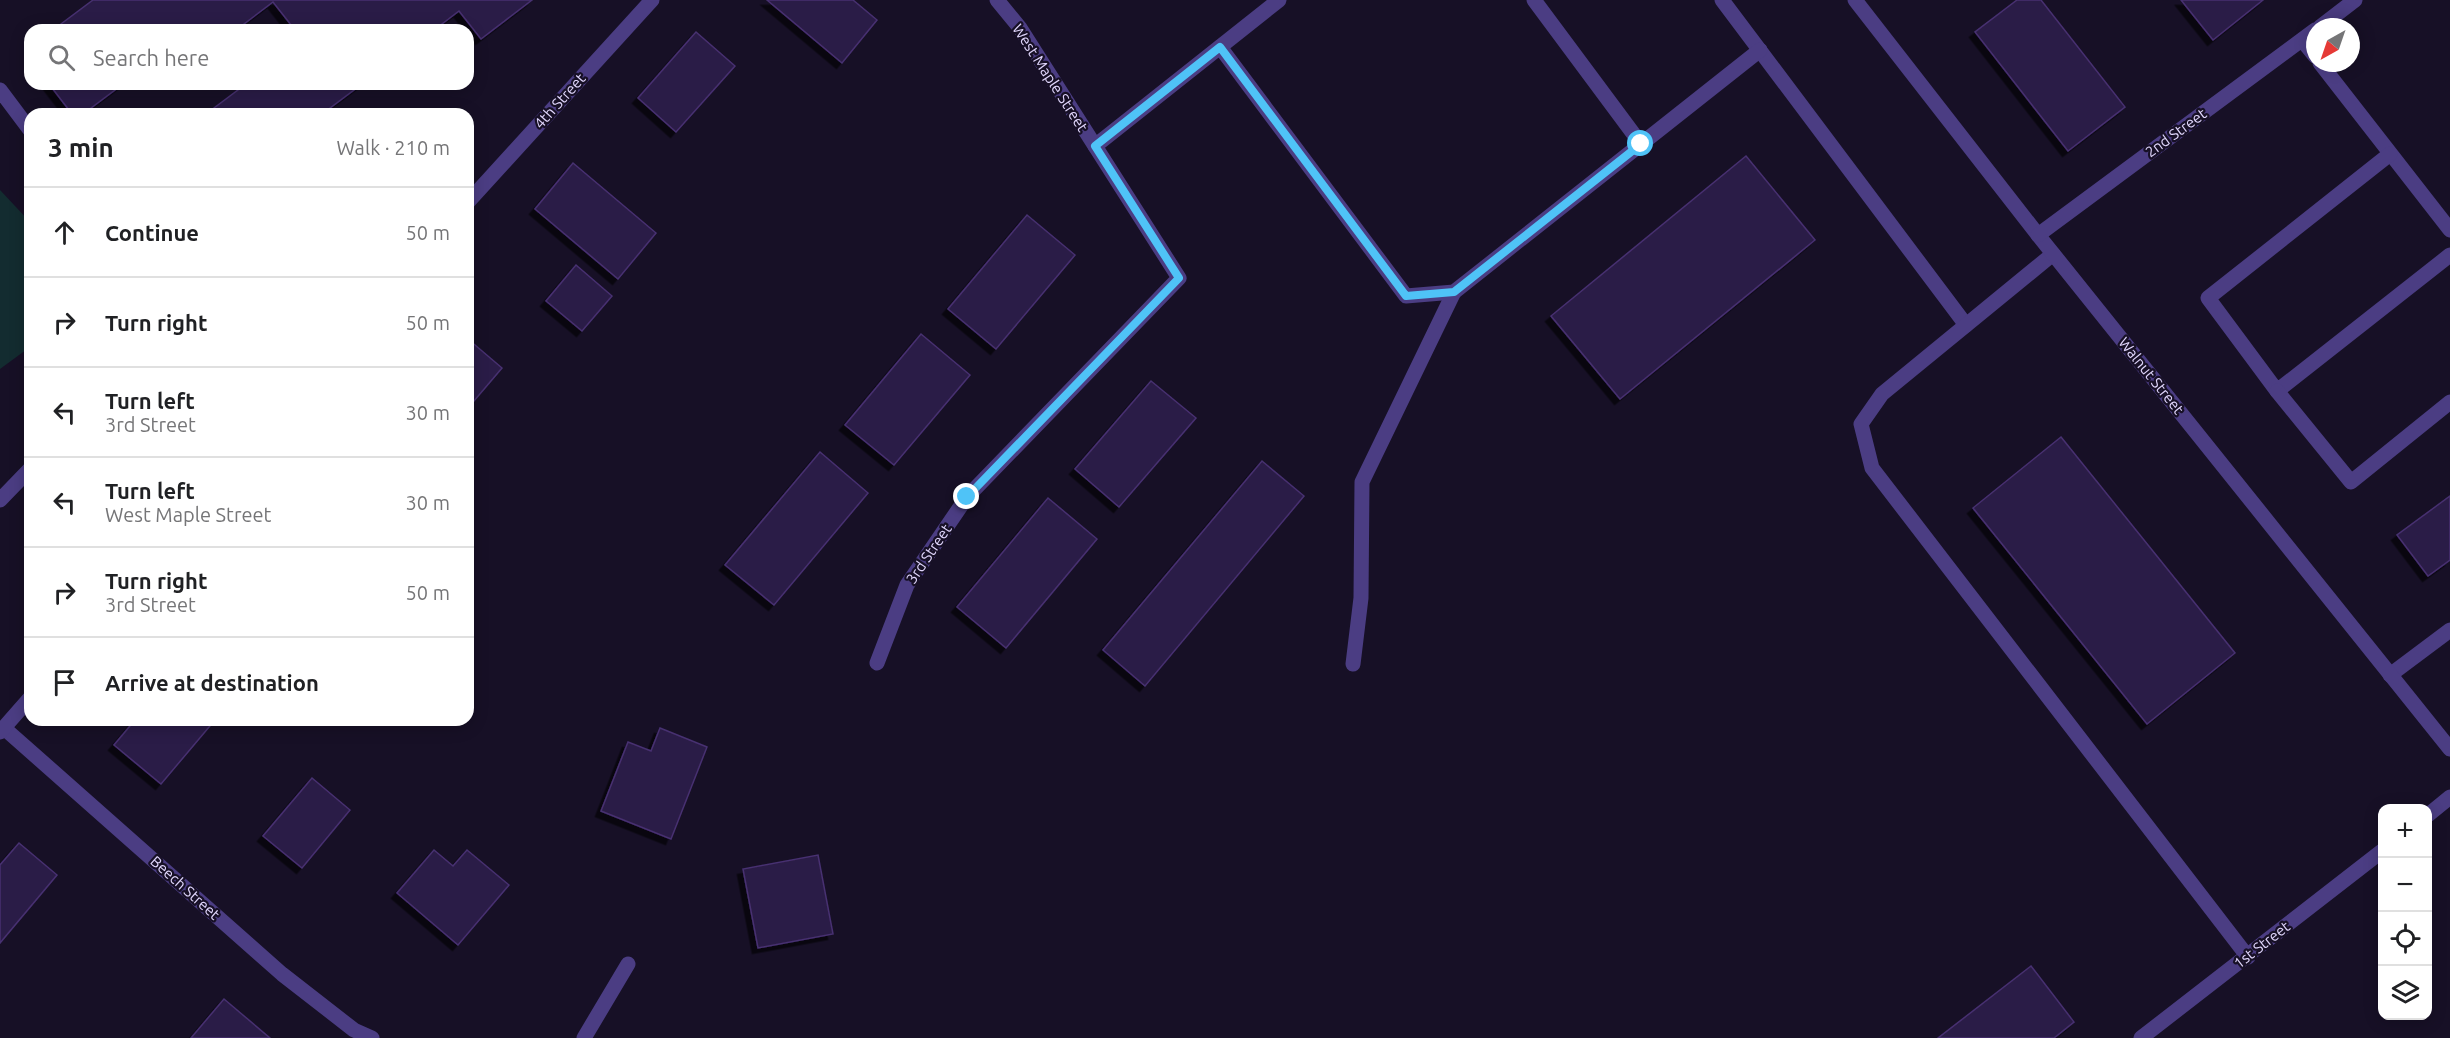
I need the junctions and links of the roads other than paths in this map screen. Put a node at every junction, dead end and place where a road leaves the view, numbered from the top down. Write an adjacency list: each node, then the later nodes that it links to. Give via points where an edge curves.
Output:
1 (652, 0): 18 (street, 4th Street)
2 (997, 0): 16 (street, West Maple Street, via 1020,28)
3 (1279, 0): 10 (street)
4 (1534, 0): 15 (street)
5 (1722, 0): 11 (street)
6 (1854, 0): 20 (street, Walnut Street)
7 (2355, 0): 8 (street)
8 (2332, 18)
9 (2306, 37): 20 (street, 2nd Street)
10 (1220, 47): 16 (street); 24 (street, via 1406,296)
11 (1760, 50): 15 (street); 25 (street)
12 (2327, 72): 17 (street)
13 (0, 90): 14 (street)
14 (24, 122)
15 (1641, 144): 24 (street)
16 (1095, 146): 23 (street, West Maple Street)
17 (2390, 154): 19 (street); 26 (street, via 2208,298)
18 (474, 195)
19 (2450, 230)
20 (2038, 235): 21 (street, Walnut Street)
21 (2053, 255): 25 (street); 33 (street, Walnut Street)
22 (2450, 255): 26 (street)
23 (1179, 278): 31 (street, 3rd Street, via 967,497 907,585)
24 (1454, 292): 32 (street, via 1362,482 1361,598)
25 (1966, 326): 40 (street, via 1882,394 1861,424 1872,468)
26 (2277, 392): 27 (street, via 2351,482)
27 (2450, 402)
28 (24, 475): 29 (street)
29 (0, 500)
30 (2450, 630): 33 (street)
31 (877, 663)
32 (1353, 664)
33 (2390, 675): 36 (street, Walnut Street)
34 (24, 704): 35 (street)
35 (1, 728): 42 (street, Beech Street, via 282,974 354,1030)
36 (2450, 749)
37 (2450, 797): 38 (street)
38 (2432, 811)
39 (2378, 854): 40 (street, 1st Street)
40 (2248, 957): 44 (street, 1st Street)
41 (628, 964): 43 (street)
42 (372, 1038)
43 (584, 1038)
44 (2141, 1038)

